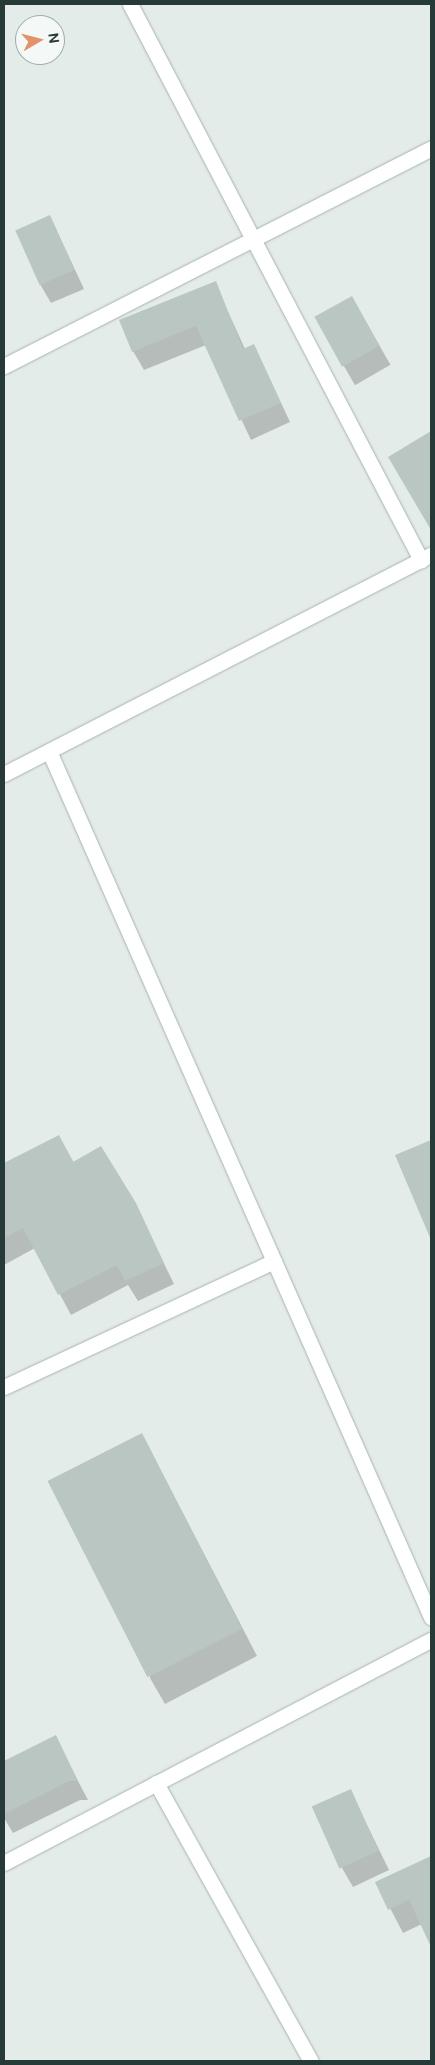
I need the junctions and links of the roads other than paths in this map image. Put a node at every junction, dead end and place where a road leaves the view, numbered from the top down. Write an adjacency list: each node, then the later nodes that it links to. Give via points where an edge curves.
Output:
1 (130, 4): 3 (street)
2 (431, 148): 3 (street)
3 (251, 239): 4 (street); 5 (street)
4 (4, 366)
5 (426, 558): 6 (street)
6 (49, 751): 7 (street); 8 (street)
7 (4, 774)
8 (274, 1261): 9 (street); 10 (street)
9 (4, 1387)
10 (431, 1617)
11 (431, 1640): 12 (street)
12 (156, 1783): 13 (street); 14 (street)
13 (4, 1862)
14 (311, 2061)

